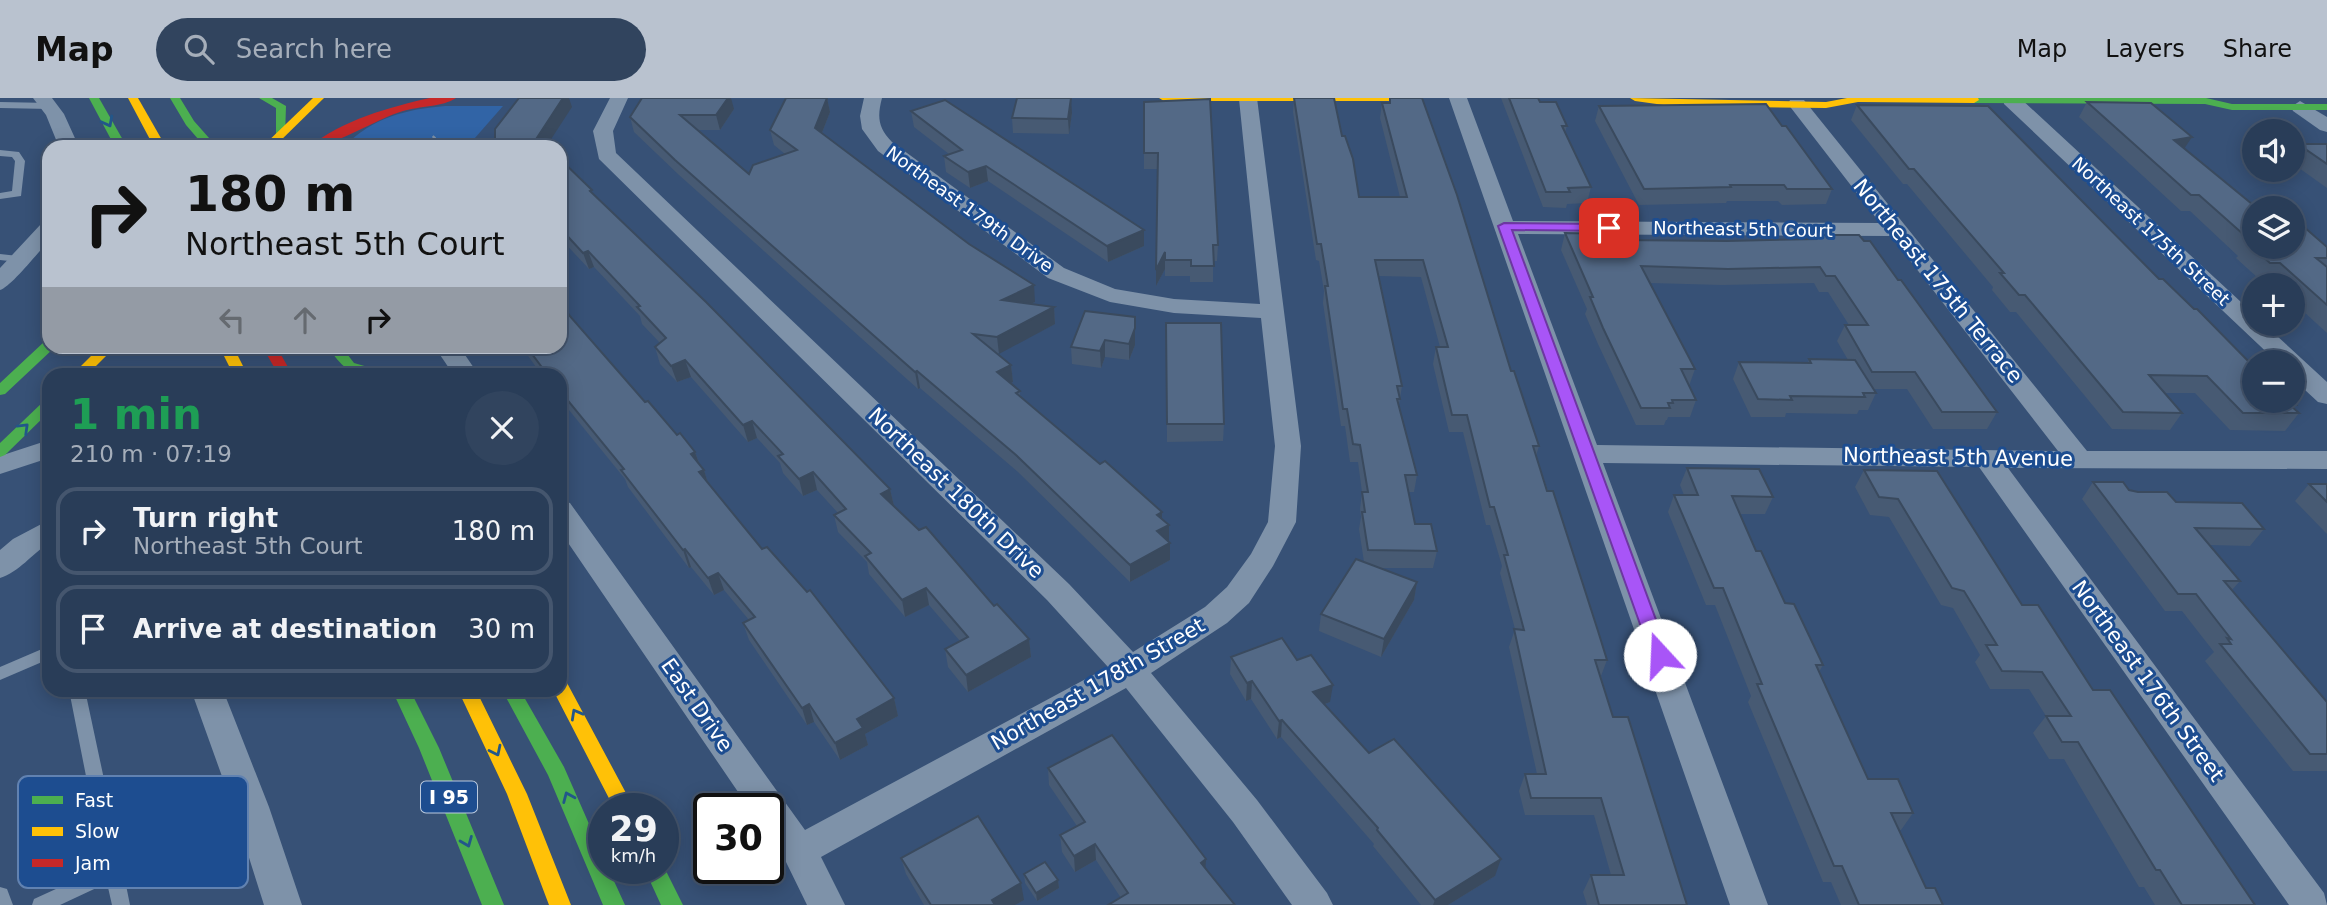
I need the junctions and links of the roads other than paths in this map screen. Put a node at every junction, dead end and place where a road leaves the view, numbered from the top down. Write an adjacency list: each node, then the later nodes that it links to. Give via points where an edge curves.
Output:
1 (94, 98): 27 (main road, one-way to 27)
2 (133, 98): 28 (main road)
3 (175, 98): 23 (main road)
4 (264, 98): 25 (main road, via 281,106)
5 (319, 98): 25 (main road)
6 (451, 98): 33 (main road, via 376,112)
7 (619, 98): 64 (street, Northeast 180th Drive, via 603,131 606,155 1058,592)
8 (873, 98): 42 (street, Northeast 179th Drive, via 867,116 874,136 1056,273 1110,295 1174,306)
9 (1164, 98): 13 (main road)
10 (1418, 98): 13 (main road)
11 (1458, 98): 36 (street)
12 (1635, 98): 18 (main road, via 1671,103)
13 (1248, 99): 42 (street, Northeast 178th Street)
14 (1855, 99): 15 (main road); 18 (main road)
15 (2019, 99): 16 (main road); 43 (street, Northeast 175th Street)
16 (2208, 99): 20 (main road, via 2232,107)
17 (46, 102): 19 (lane); 26 (street)
18 (1797, 104): 37 (street, Northeast 175th Terrace)
19 (0, 105)
20 (2300, 107): 21 (main road); 24 (street)
21 (2327, 107)
22 (350, 110): 32 (main road)
23 (190, 123): 29 (main road); 30 (main road)
24 (2327, 126)
25 (281, 134): 31 (main road)
26 (65, 140)
27 (117, 140)
28 (156, 140)
29 (192, 140)
30 (205, 140)
31 (275, 140)
32 (321, 140)
33 (325, 140)
34 (0, 153): 35 (lane, via 15,154 20,161 18,194)
35 (0, 196)
36 (1504, 226): 37 (street, Northeast 5th Court); 55 (street)
37 (1898, 230): 57 (street, Northeast 175th Terrace)
38 (42, 234): 39 (street)
39 (9, 258): 40 (street); 41 (street)
40 (42, 260)
41 (0, 282)
42 (1273, 312): 64 (street, Northeast 178th Street, via 1288,446 1282,522 1238,595 1216,615)
43 (2279, 350)
44 (42, 352): 50 (main road)
45 (340, 354): 47 (main road)
46 (372, 356): 48 (main road)
47 (356, 368)
48 (380, 368)
49 (2305, 375): 51 (street, Northeast 175th Street)
50 (0, 391)
51 (2327, 396)
52 (42, 411): 54 (main road, one-way to 52)
53 (42, 451): 59 (street)
54 (0, 452)
55 (1588, 454): 56 (street, Northeast 5th Avenue); 91 (street)
56 (1986, 457): 57 (street, Northeast 5th Avenue); 92 (street, Northeast 176th Street)
57 (2078, 458): 58 (street, Northeast 5th Avenue)
58 (2327, 460)
59 (0, 465)
60 (567, 520): 78 (street, East Drive)
61 (42, 534): 62 (street)
62 (0, 567)
63 (42, 655): 65 (lane)
64 (1130, 670): 78 (street, Northeast 178th Street); 90 (street, Northeast 180th Drive, via 1245,811)
65 (0, 674)
66 (78, 697): 72 (lane)
67 (210, 697): 73 (street)
68 (404, 697): 85 (main road, I 95, one-way to 85)
69 (470, 697): 86 (main road, one-way to 86, via 517,794)
70 (515, 697): 87 (main road, one-way to 70, via 558,773)
71 (566, 697): 74 (main road, one-way to 71)
72 (94, 776)
73 (239, 776)
74 (616, 793)
75 (248, 799): 76 (street)
76 (251, 807): 77 (lane); 84 (street)
77 (248, 808)
78 (799, 851): 89 (street, East Drive)
79 (662, 884): 88 (main road)
80 (77, 888): 83 (lane)
81 (0, 895): 82 (lane)
82 (4, 905)
83 (41, 905)
84 (284, 905)
85 (493, 905)
86 (560, 905)
87 (614, 905)
88 (672, 905)
89 (826, 905)
90 (1314, 905)
91 (1749, 905)
92 (2311, 905)

